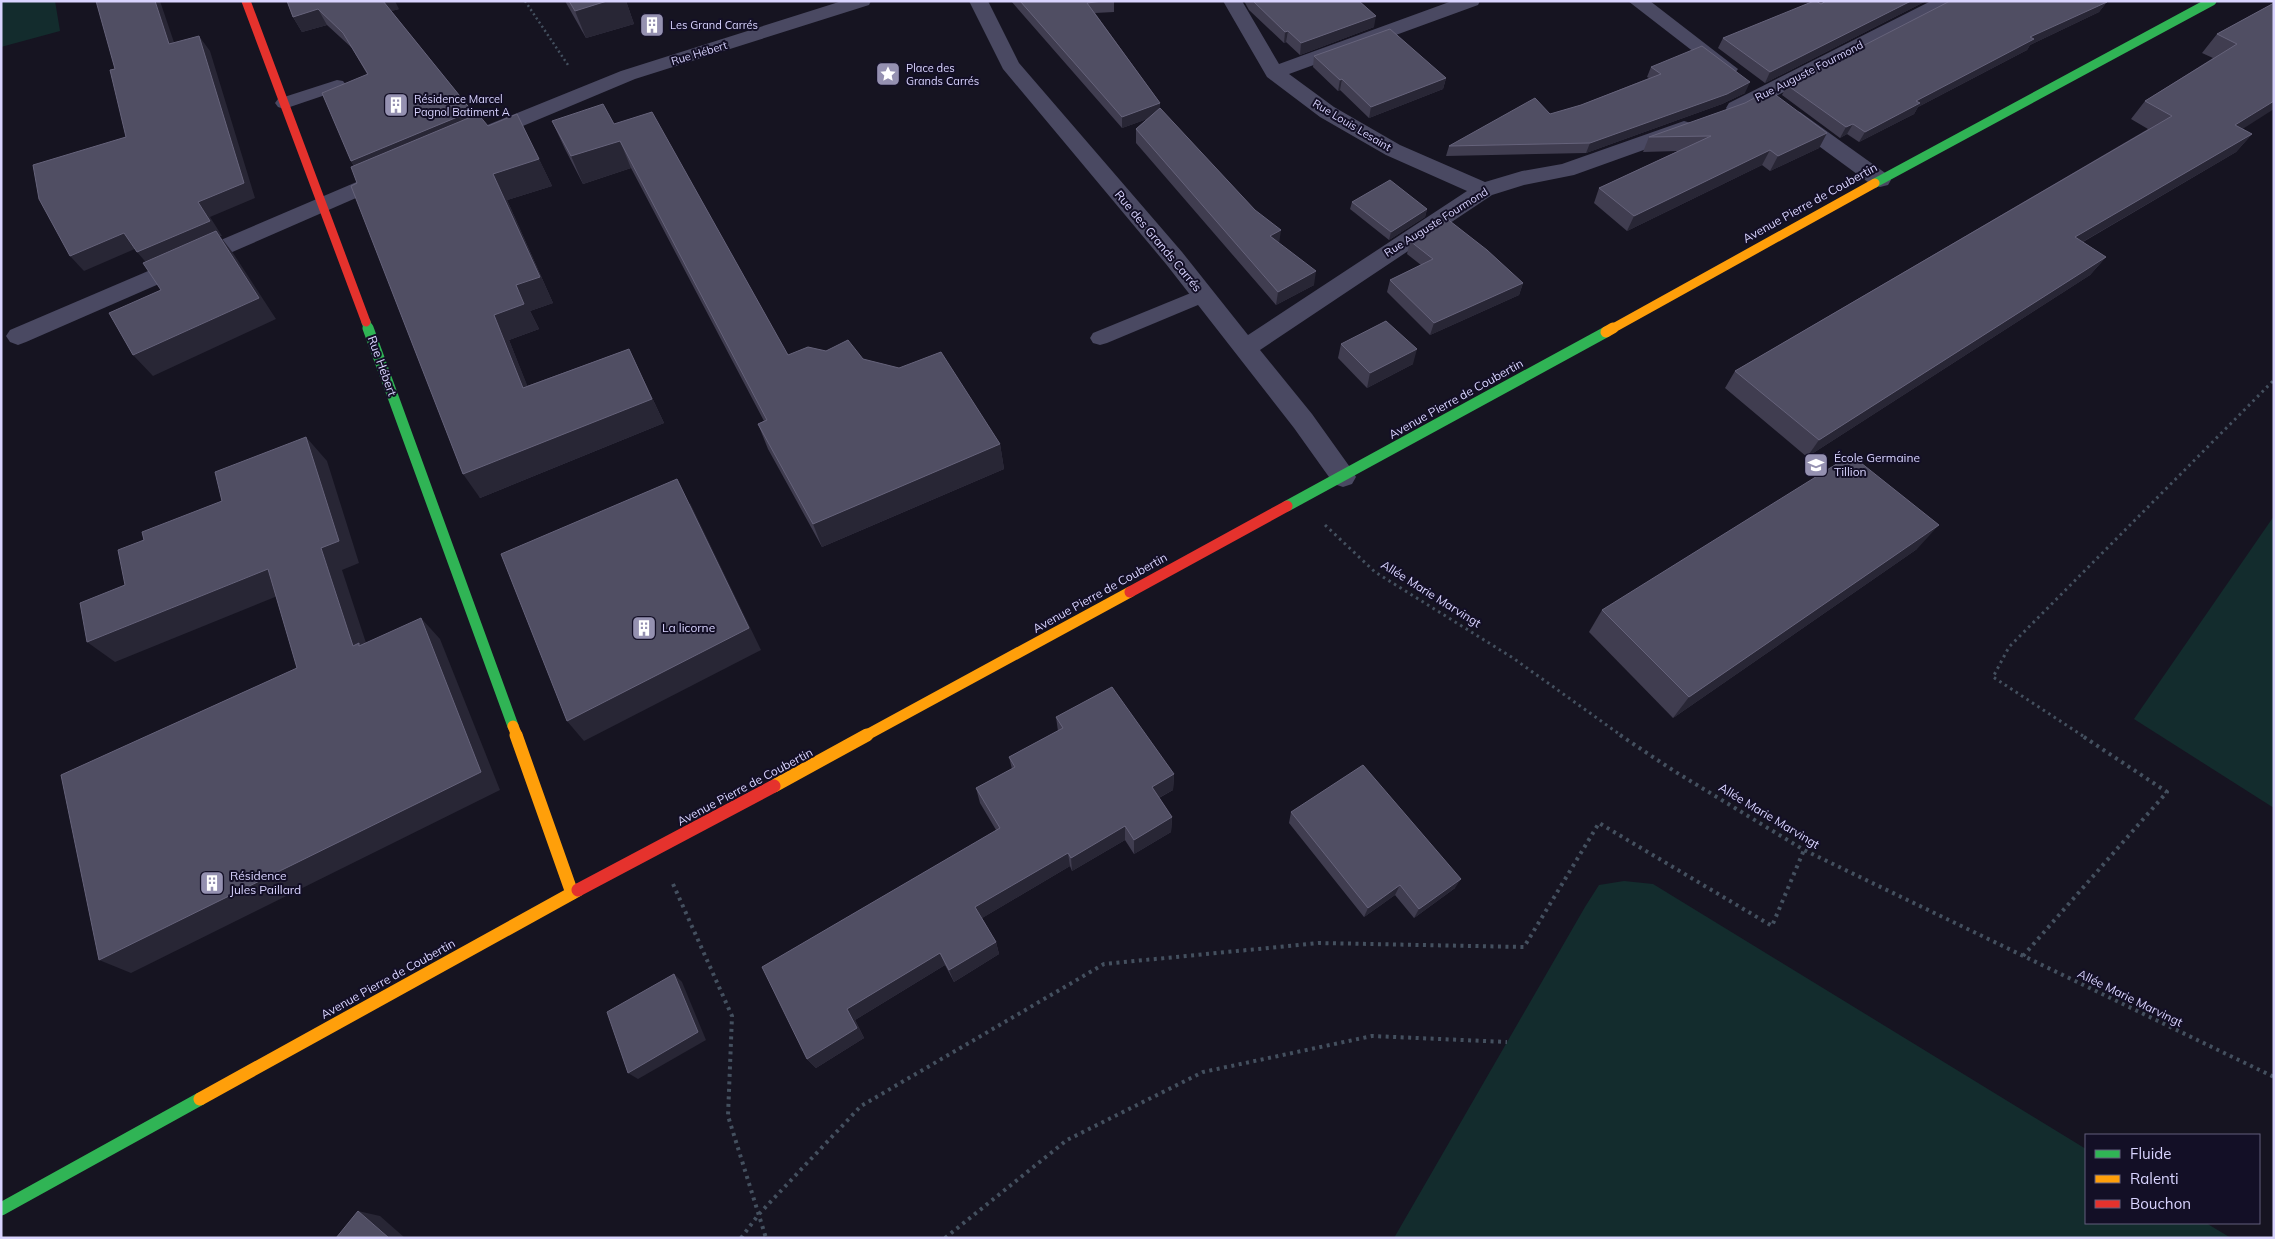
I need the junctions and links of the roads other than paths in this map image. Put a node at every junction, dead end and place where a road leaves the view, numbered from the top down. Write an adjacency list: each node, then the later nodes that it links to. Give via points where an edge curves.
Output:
1 (246, 1): 12 (street, Rue Hébert)
2 (862, 1): 13 (street, Rue Hébert, via 628,75)
3 (978, 1): 18 (street, Rue des Grands Carrés, via 1010,65)
4 (1232, 1): 9 (street, Rue Louis Lesaint)
5 (1471, 1): 9 (street)
6 (1637, 1): 11 (street)
7 (1946, 1): 11 (street, Rue Auguste Fourmond)
8 (2212, 1): 15 (street, Avenue Pierre de Coubertin)
9 (1274, 73): 16 (street, Rue Louis Lesaint, via 1327,112 1393,150)
10 (337, 85): 12 (lane)
11 (1762, 95): 15 (street); 16 (street, Rue Auguste Fourmond, via 1712,118 1566,170 1522,178)
12 (284, 103): 17 (street, Rue Hébert)
13 (466, 142)
14 (402, 170): 17 (street)
15 (1880, 180): 22 (street, Avenue Pierre de Coubertin)
16 (1484, 190): 21 (street, Rue Auguste Fourmond)
17 (321, 203): 19 (street); 23 (street, Rue Hébert, via 443,529)
18 (1203, 295): 20 (lane); 21 (street, Rue des Grands Carrés)
19 (18, 336)
20 (1100, 338)
21 (1245, 348): 22 (street, Rue des Grands Carrés)
22 (1343, 478): 23 (street, Avenue Pierre de Coubertin, via 832,756)
23 (572, 893): 24 (street, Avenue Pierre de Coubertin)
24 (1, 1209)

